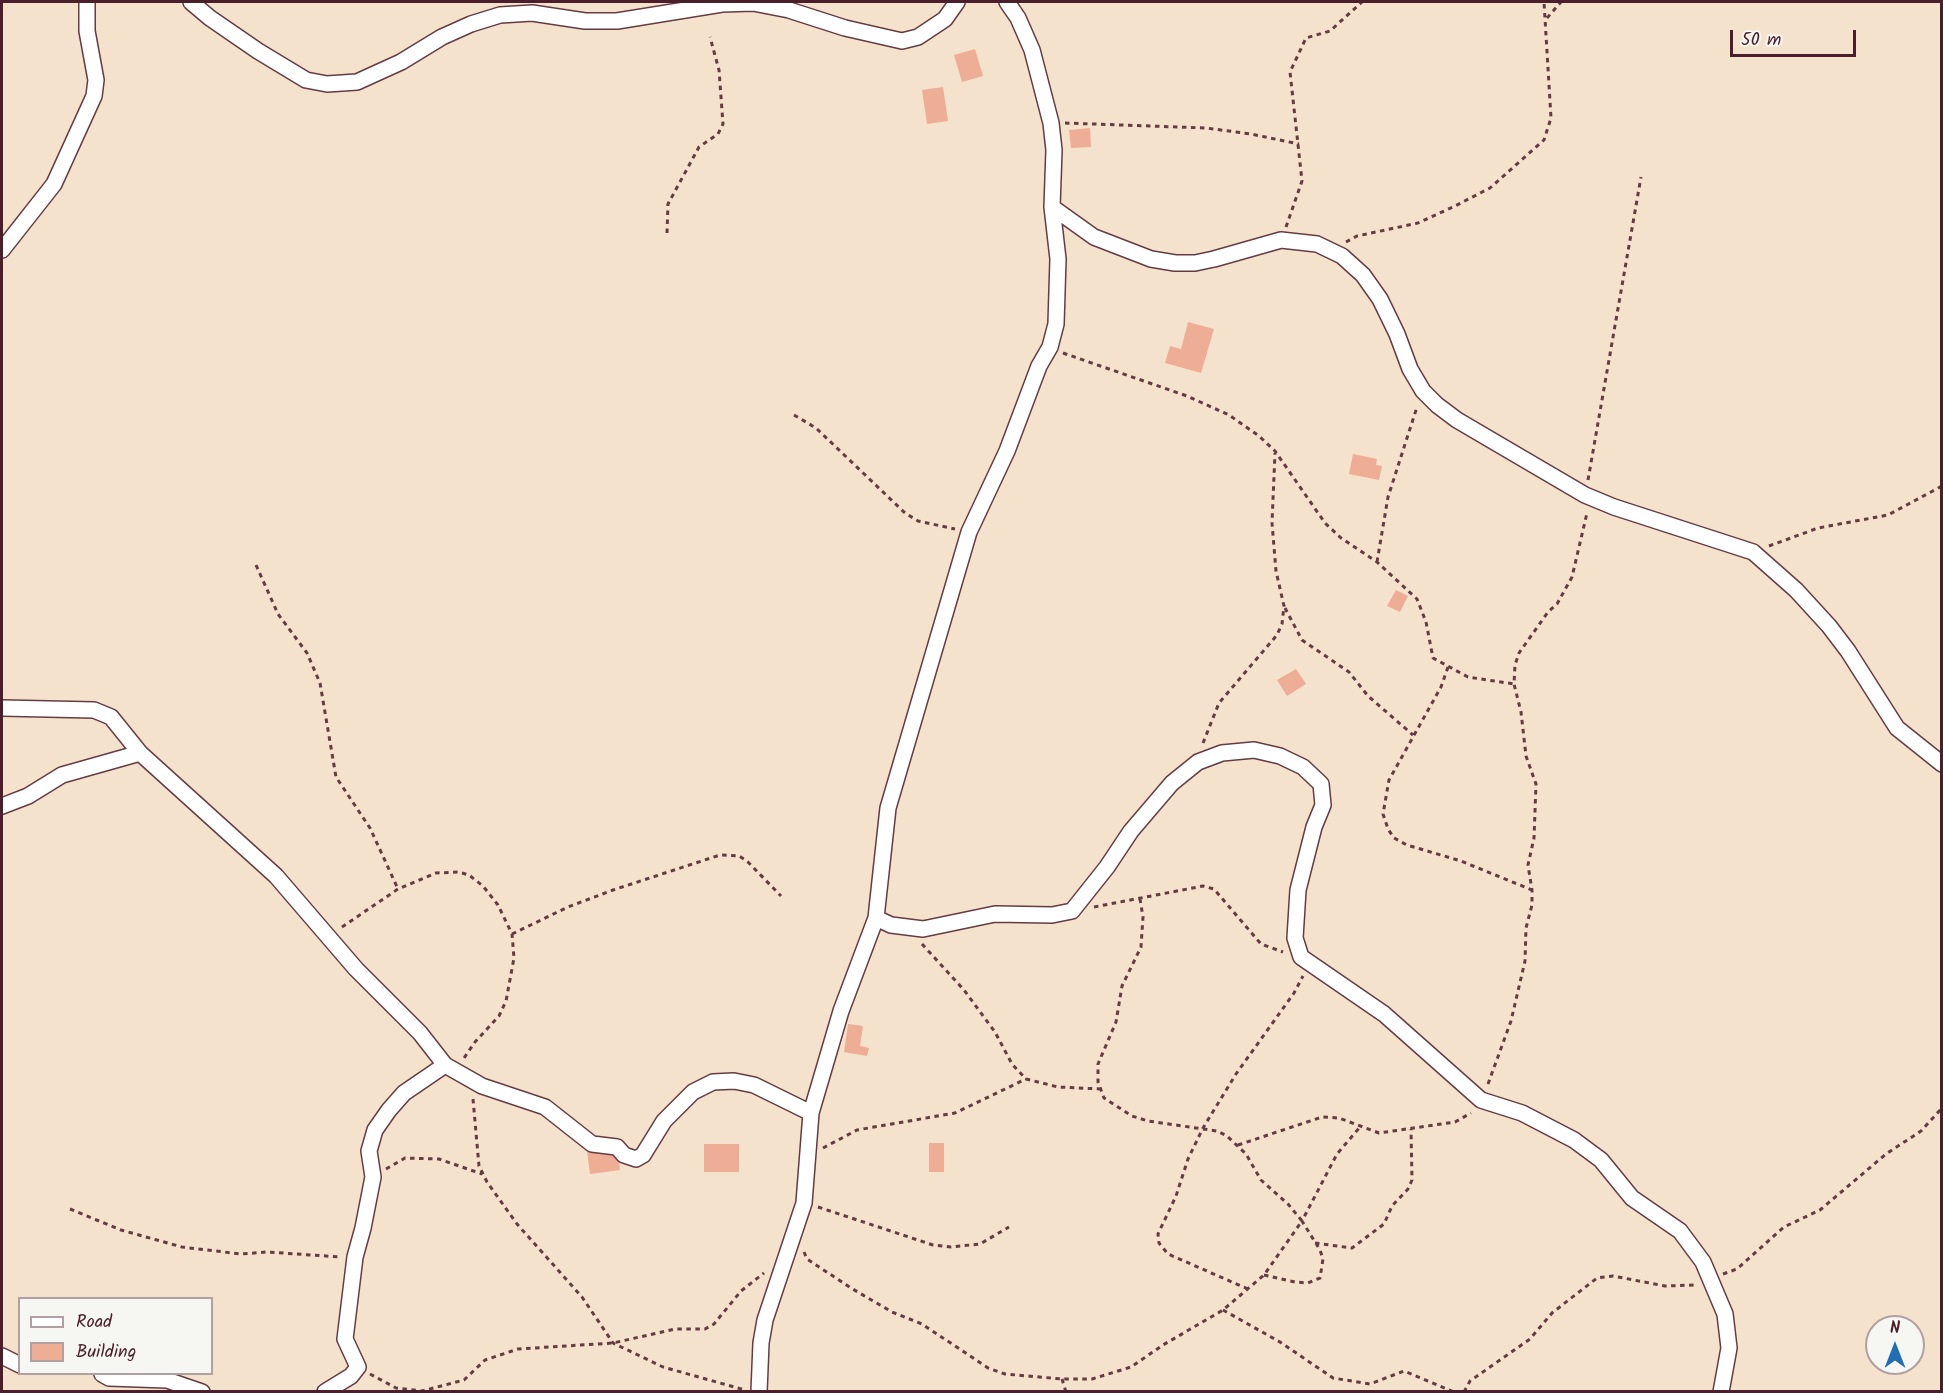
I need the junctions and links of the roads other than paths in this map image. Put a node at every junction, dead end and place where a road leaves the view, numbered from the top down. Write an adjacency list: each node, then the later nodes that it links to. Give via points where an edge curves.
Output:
1 (87, 2): 6 (street, via 87,31 96,80 94,96 54,184)
2 (191, 2): 3 (street, via 306,80 327,84 357,82 442,37 500,15 532,13 617,21 722,4 753,3 902,41 918,37 945,19)
3 (957, 2)
4 (1007, 2): 5 (street, via 1032,50 1051,123)
5 (1052, 207): 9 (street, via 1094,237 1151,259 1175,263 1204,261 1281,240 1308,242 1333,250 1352,263 1380,299 1423,391 1457,420 1586,495 1753,552 1824,620 1897,728); 11 (street, via 1058,259 1056,324 1007,451 969,532 888,808)
6 (2, 250)
7 (2, 708): 8 (street, via 94,710 111,717)
8 (140, 753): 10 (street, via 62,775 28,796); 12 (street, via 267,867)
9 (1941, 764)
10 (2, 806)
11 (876, 918): 13 (street, via 840,1011); 20 (street, via 910,928 938,927 995,914 1052,915 1072,911 1151,807 1198,762 1222,753 1254,750 1303,767 1321,784 1323,805 1298,890 1295,938 1305,960 1384,1014 1481,1100 1543,1122 1574,1140 1601,1160 1632,1198 1680,1231 1691,1243 1711,1281 1728,1328 1729,1348)
12 (445, 1065): 13 (street, via 482,1086 545,1107 592,1144 617,1147 624,1155 636,1159 643,1155 664,1121 693,1092 713,1082 754,1085); 18 (street, via 404,1093 380,1124 369,1151 373,1177 355,1257 345,1339 358,1367)
13 (811, 1113): 19 (street, via 804,1203 760,1343)
14 (2, 1356): 15 (street)
15 (18, 1364)
16 (104, 1375): 17 (street, via 167,1380)
17 (202, 1392)
18 (325, 1392)
19 (759, 1392)
20 (1721, 1392)

